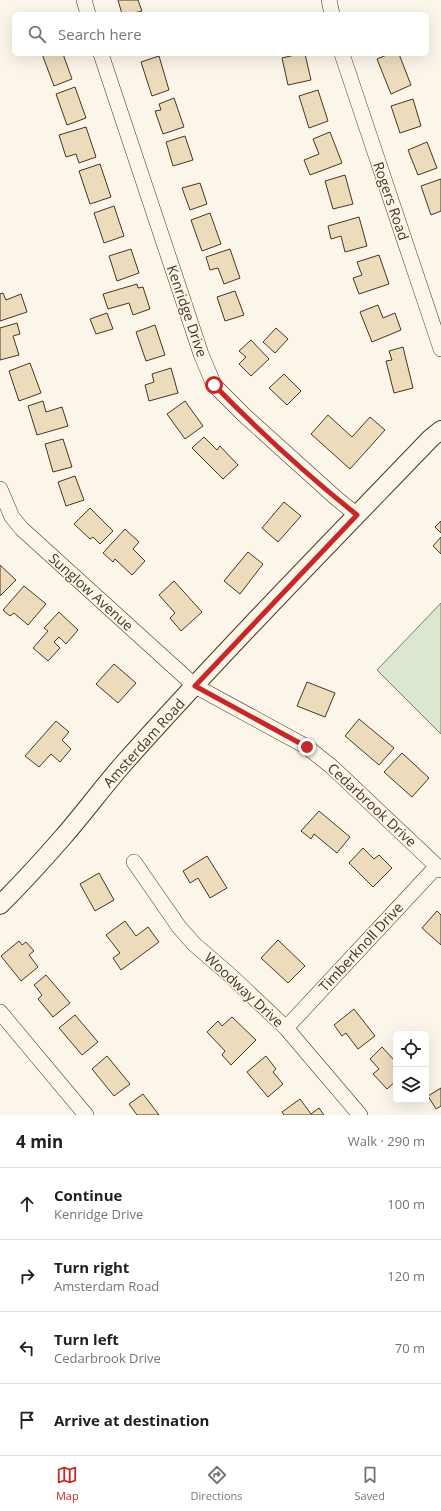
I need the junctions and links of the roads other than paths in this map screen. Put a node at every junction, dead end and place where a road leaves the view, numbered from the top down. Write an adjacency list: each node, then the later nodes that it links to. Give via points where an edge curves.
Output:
1 (84, 0): 3 (street)
2 (329, 0): 4 (street)
3 (87, 12)
4 (332, 12)
5 (102, 56): 10 (street, Kenridge Drive, via 201,354 214,385 244,415)
6 (343, 56): 7 (street, Rogers Road)
7 (441, 349)
8 (441, 430): 10 (main road, Amsterdam Road)
9 (0, 488): 11 (street, Sunglow Avenue, via 12,517 22,529)
10 (357, 515): 11 (main road, Amsterdam Road)
11 (195, 686): 13 (street, Cedarbrook Drive, via 307,747 332,767); 14 (main road, Amsterdam Road)
12 (134, 862): 16 (street, Woodway Drive, via 179,927 194,944)
13 (439, 868): 16 (street, Timberknoll Drive)
14 (0, 905)
15 (0, 1012): 17 (street)
16 (286, 1028): 18 (street, Woodway Drive)
17 (86, 1115)
18 (360, 1115)

